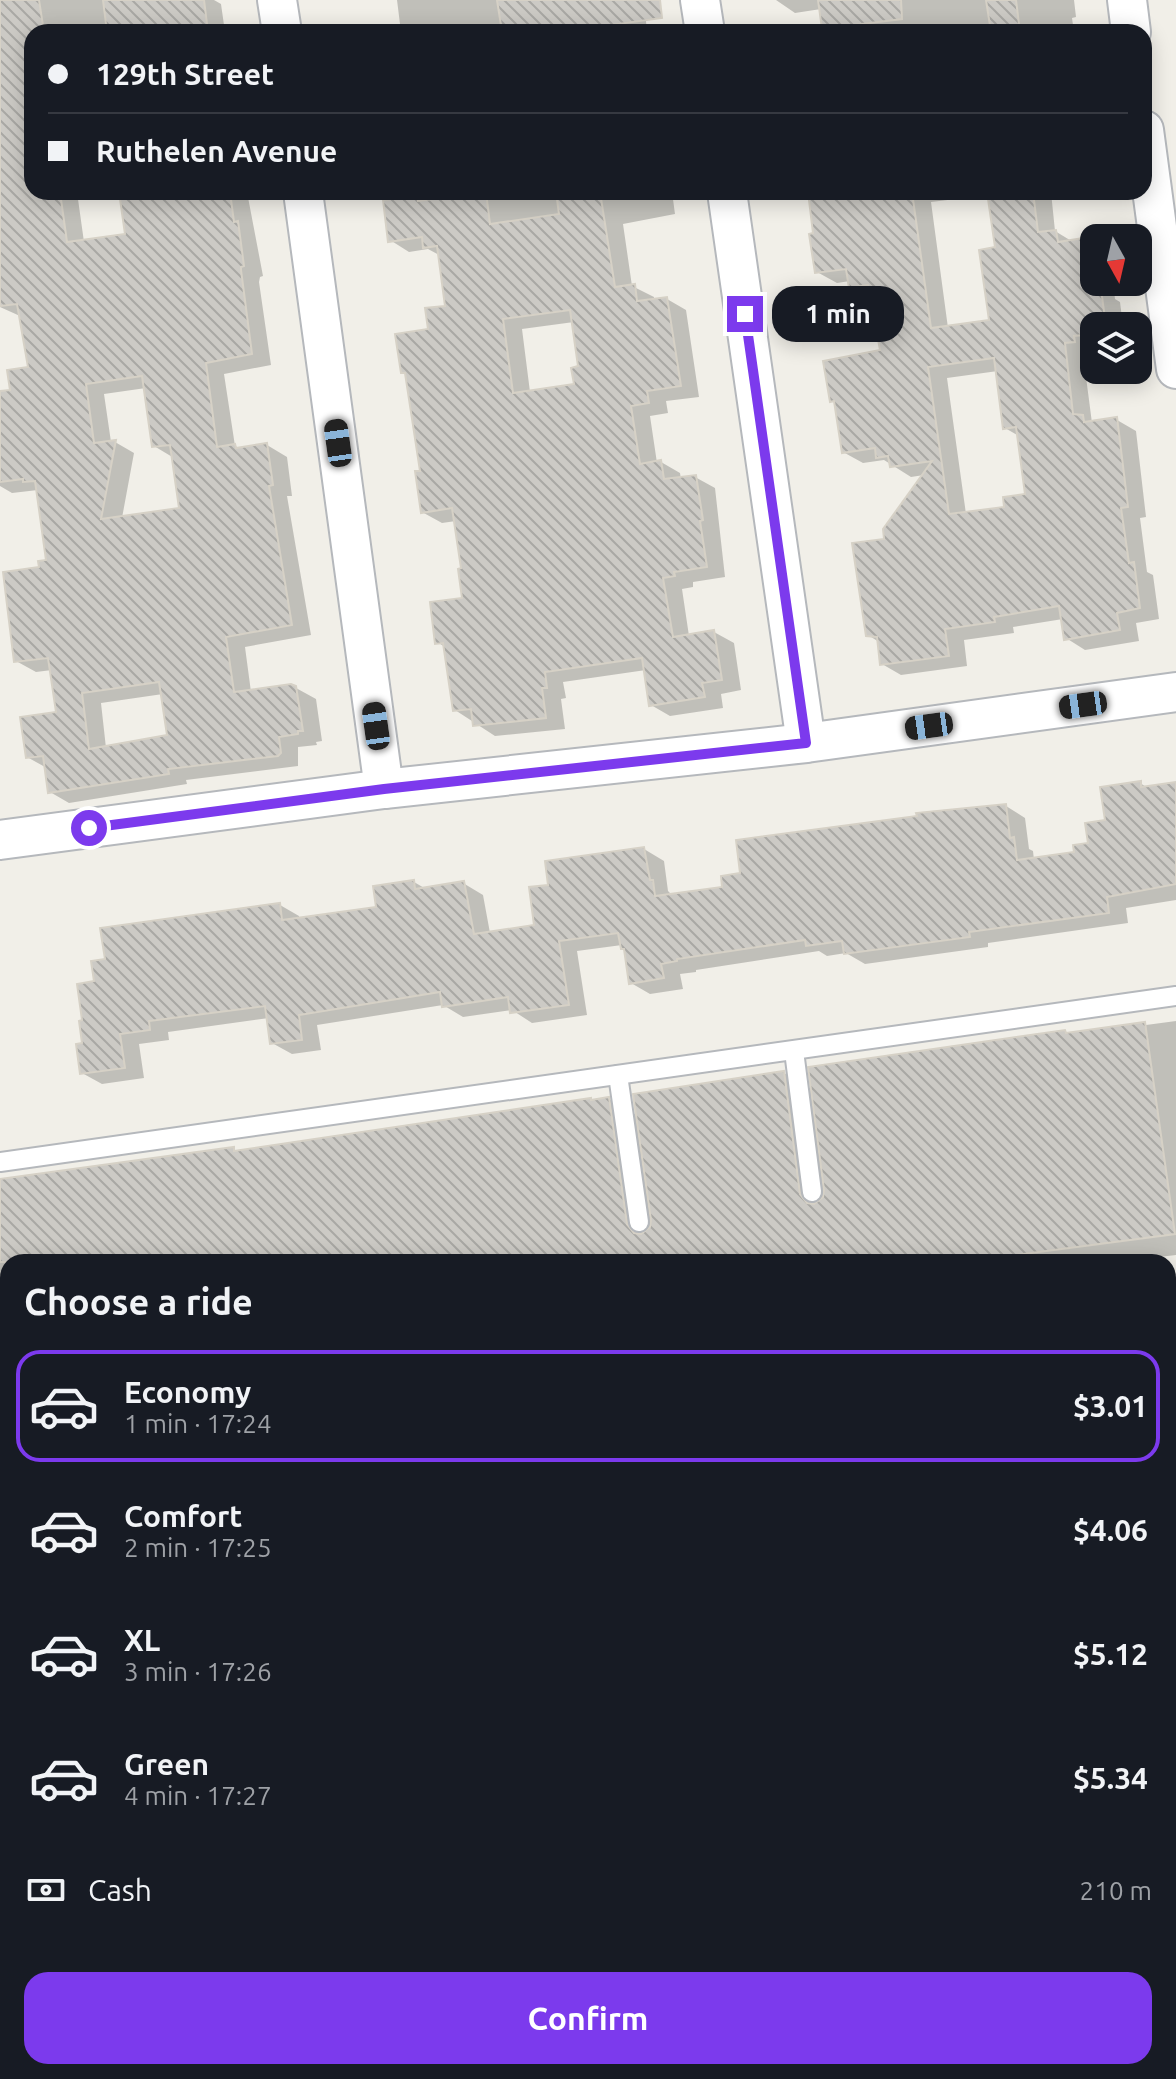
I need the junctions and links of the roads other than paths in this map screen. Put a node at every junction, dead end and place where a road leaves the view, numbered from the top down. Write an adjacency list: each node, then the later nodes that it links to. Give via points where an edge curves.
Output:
1 (277, 0): 4 (street)
2 (700, 0): 5 (street)
3 (1127, 0): 6 (street)
4 (281, 24)
5 (704, 24)
6 (1130, 24)
7 (1152, 190): 10 (street)
8 (304, 200): 13 (street)
9 (728, 200): 12 (street)
10 (1176, 369)
11 (1176, 692): 12 (street)
12 (806, 743): 13 (street)
13 (384, 789): 14 (street)
14 (0, 840)
15 (1176, 996): 16 (lane)
16 (794, 1051): 17 (lane); 19 (lane)
17 (618, 1075): 18 (lane); 20 (lane)
18 (0, 1162)
19 (812, 1192)
20 (639, 1222)

